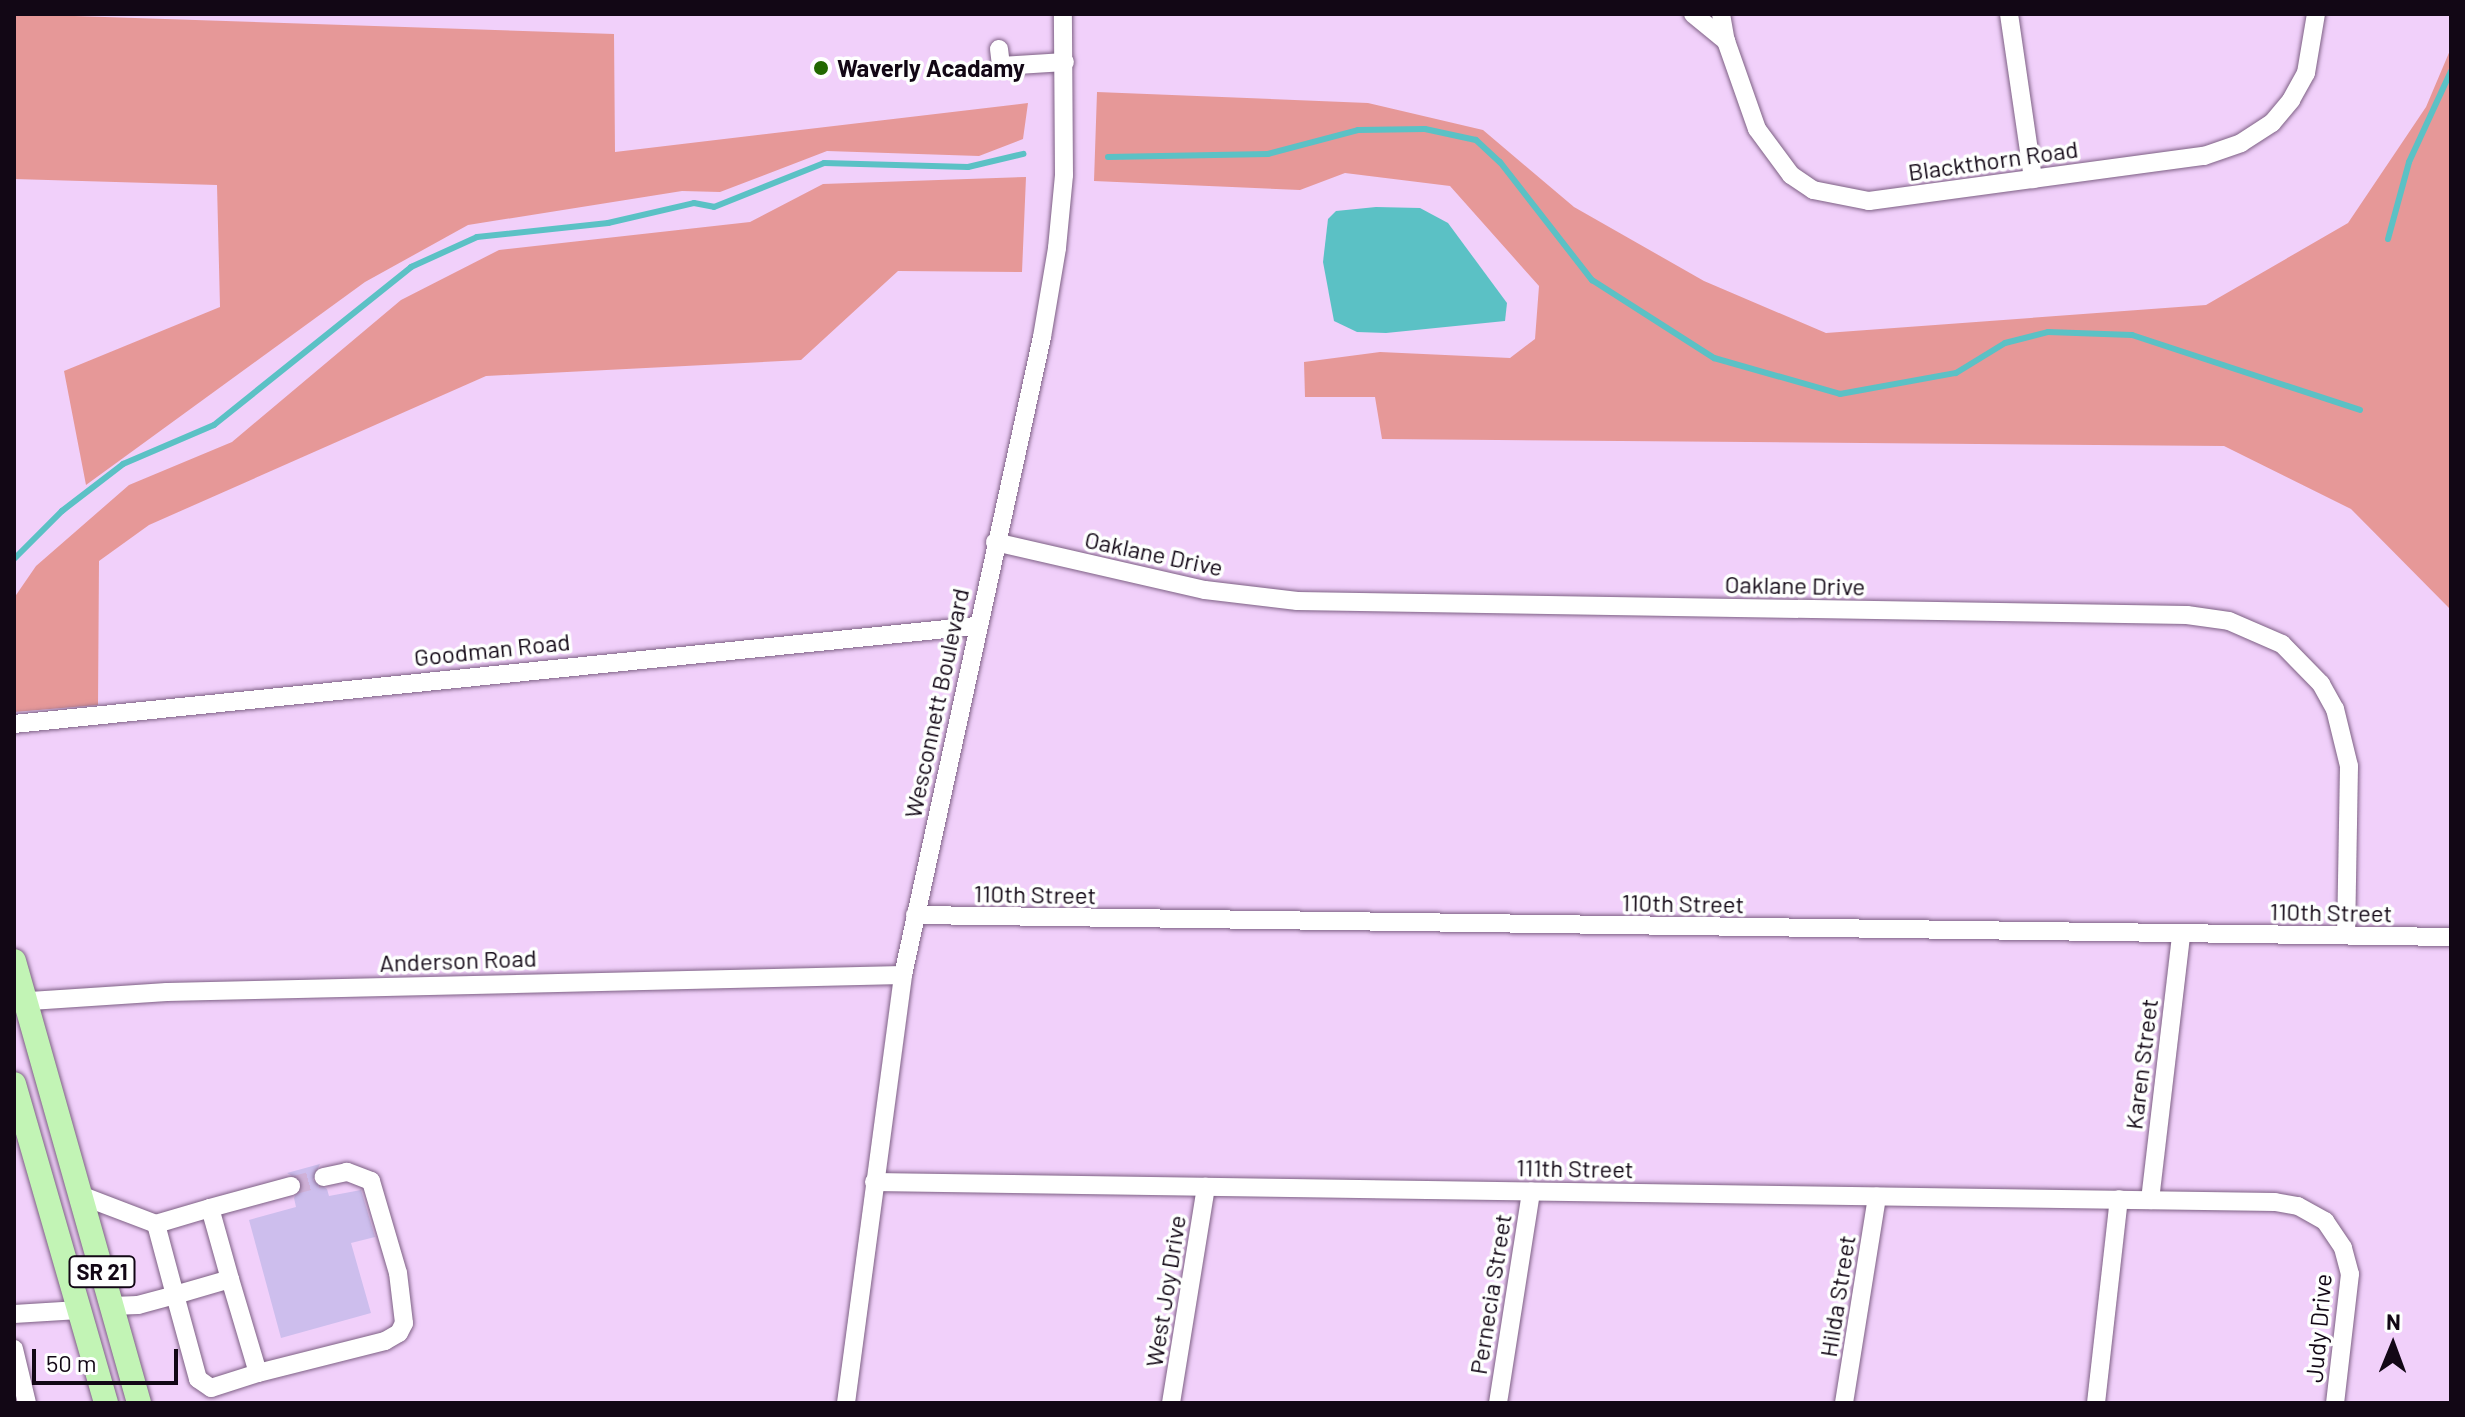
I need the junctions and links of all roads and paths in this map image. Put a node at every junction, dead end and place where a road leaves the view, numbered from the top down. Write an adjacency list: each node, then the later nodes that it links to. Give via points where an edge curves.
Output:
1 (1063, 14): 8 (street, Wesconnett Boulevard)
2 (1693, 14): 6 (street)
3 (1721, 14): 6 (street, Blackthorn Road)
4 (2009, 14): 9 (street)
5 (2316, 14): 9 (street, Blackthorn Road, via 2315,37 2298,87 2272,123 2241,143 2204,156)
6 (1726, 41): 9 (street, Blackthorn Road, via 1757,129 1791,175 1813,190 1869,201)
7 (999, 49): 8 (street, via 1001,66)
8 (1065, 62): 10 (street, Wesconnett Boulevard, via 1057,248)
9 (2033, 179)
10 (995, 542): 11 (street, Wesconnett Boulevard); 15 (street, Oaklane Drive, via 1205,590 1297,601 2187,615 2229,621 2282,644 2321,684 2335,709 2349,766)
11 (976, 626): 12 (street, Goodman Road); 13 (street, Wesconnett Boulevard)
12 (14, 724)
13 (915, 915): 14 (street, 110th Street); 18 (street, Wesconnett Boulevard)
14 (2181, 935): 15 (street, 110th Street); 29 (street, Karen Street)
15 (2346, 935): 16 (street, 110th Street)
16 (2451, 937)
17 (14, 961): 19 (main road, SR 21)
18 (903, 975): 19 (street, Anderson Road, via 199,991); 22 (street, Wesconnett Boulevard)
19 (20, 1002): 26 (main road, SR 21)
20 (14, 1084): 36 (main road, SR 21)
21 (324, 1177): 39 (street, via 347,1172 371,1181 398,1273 404,1323 399,1333 369,1345)
22 (874, 1182): 24 (street, 111th Street); 43 (street, Wesconnett Boulevard)
23 (291, 1186): 31 (street)
24 (1206, 1187): 25 (street, 111th Street); 44 (street, West Joy Drive)
25 (1531, 1192): 27 (street, 111th Street); 45 (street, Pernecia Street)
26 (80, 1195): 32 (street); 35 (main road, SR 21)
27 (1877, 1197): 28 (street, 111th Street); 46 (street, Hilda Street)
28 (2119, 1199): 29 (street, 111th Street); 47 (street)
29 (2150, 1200): 30 (street, 111th Street)
30 (2275, 1202): 48 (street, Judy Drive, via 2298,1206 2325,1221 2343,1248 2350,1274)
31 (210, 1208): 32 (street); 33 (street)
32 (156, 1224): 34 (street)
33 (230, 1279): 34 (street); 39 (street)
34 (175, 1295): 35 (street); 39 (street, via 203,1386)
35 (112, 1306): 36 (main road); 42 (main road, SR 21)
36 (79, 1310): 37 (street); 41 (main road, SR 21)
37 (14, 1314)
38 (14, 1349): 40 (street)
39 (258, 1373)
40 (27, 1403)
41 (106, 1403)
42 (139, 1403)
43 (846, 1403)
44 (1171, 1403)
45 (1498, 1403)
46 (1844, 1403)
47 (2096, 1403)
48 (2335, 1403)

